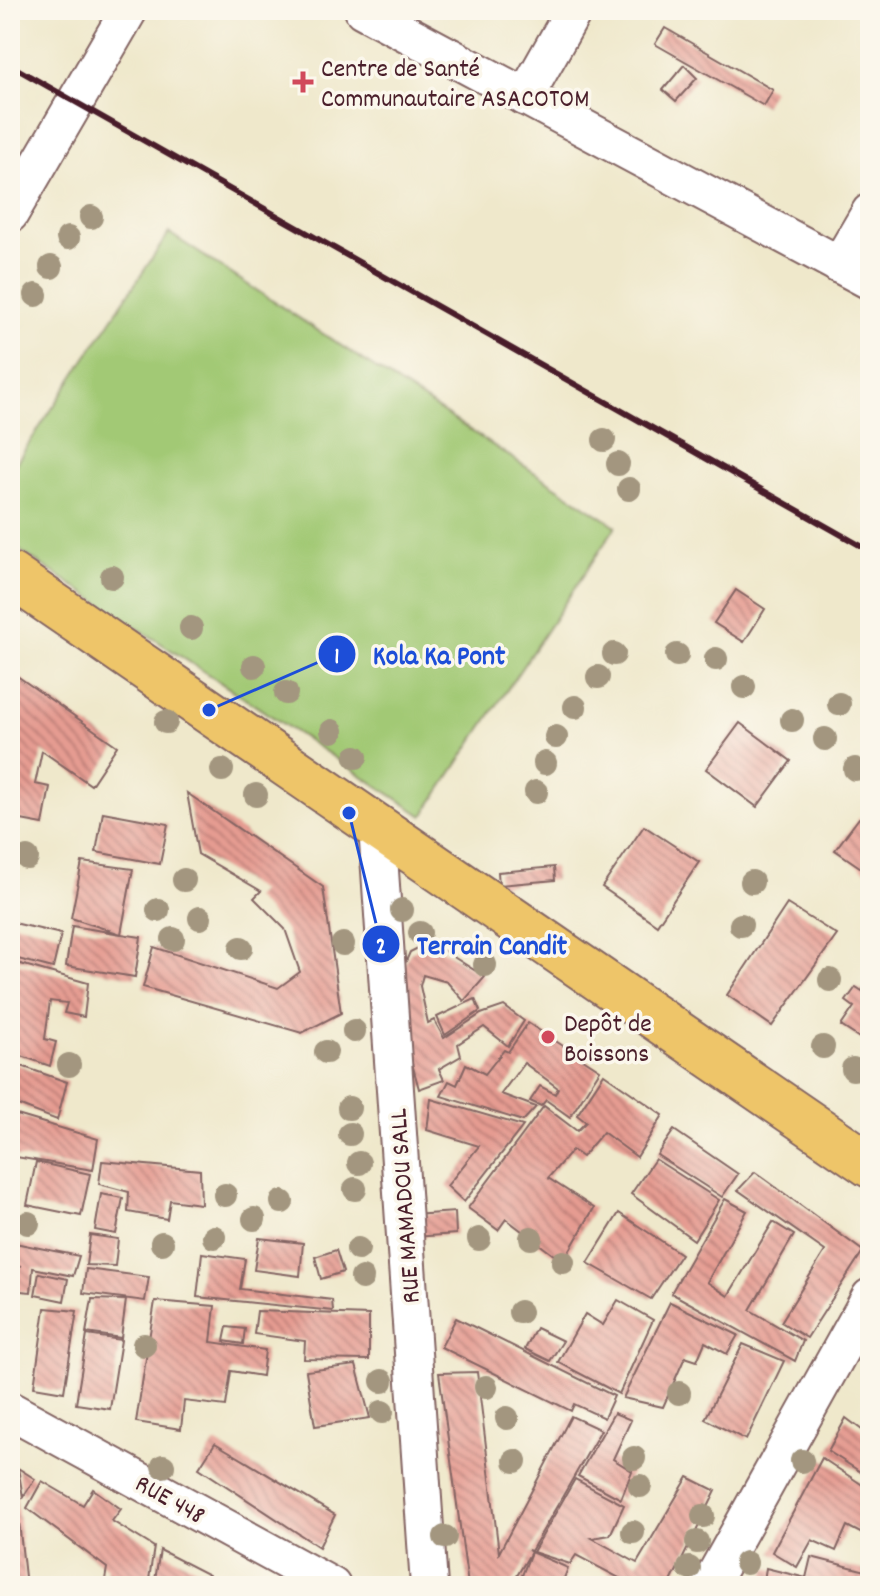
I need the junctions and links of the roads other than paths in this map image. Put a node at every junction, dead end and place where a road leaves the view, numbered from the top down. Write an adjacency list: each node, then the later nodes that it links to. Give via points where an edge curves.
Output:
1 (129, 10): 6 (street)
2 (363, 10): 4 (street)
3 (574, 10): 4 (street)
4 (525, 97): 7 (street)
5 (870, 212): 7 (street)
6 (10, 214)
7 (855, 273)
8 (10, 575): 9 (main road)
9 (377, 827): 10 (main road); 14 (street, RUE MAMADOU SALL)
10 (870, 1165)
11 (870, 1297): 15 (street)
12 (10, 1410): 13 (street, RUE 448)
13 (332, 1586)
14 (429, 1586)
15 (709, 1586)

